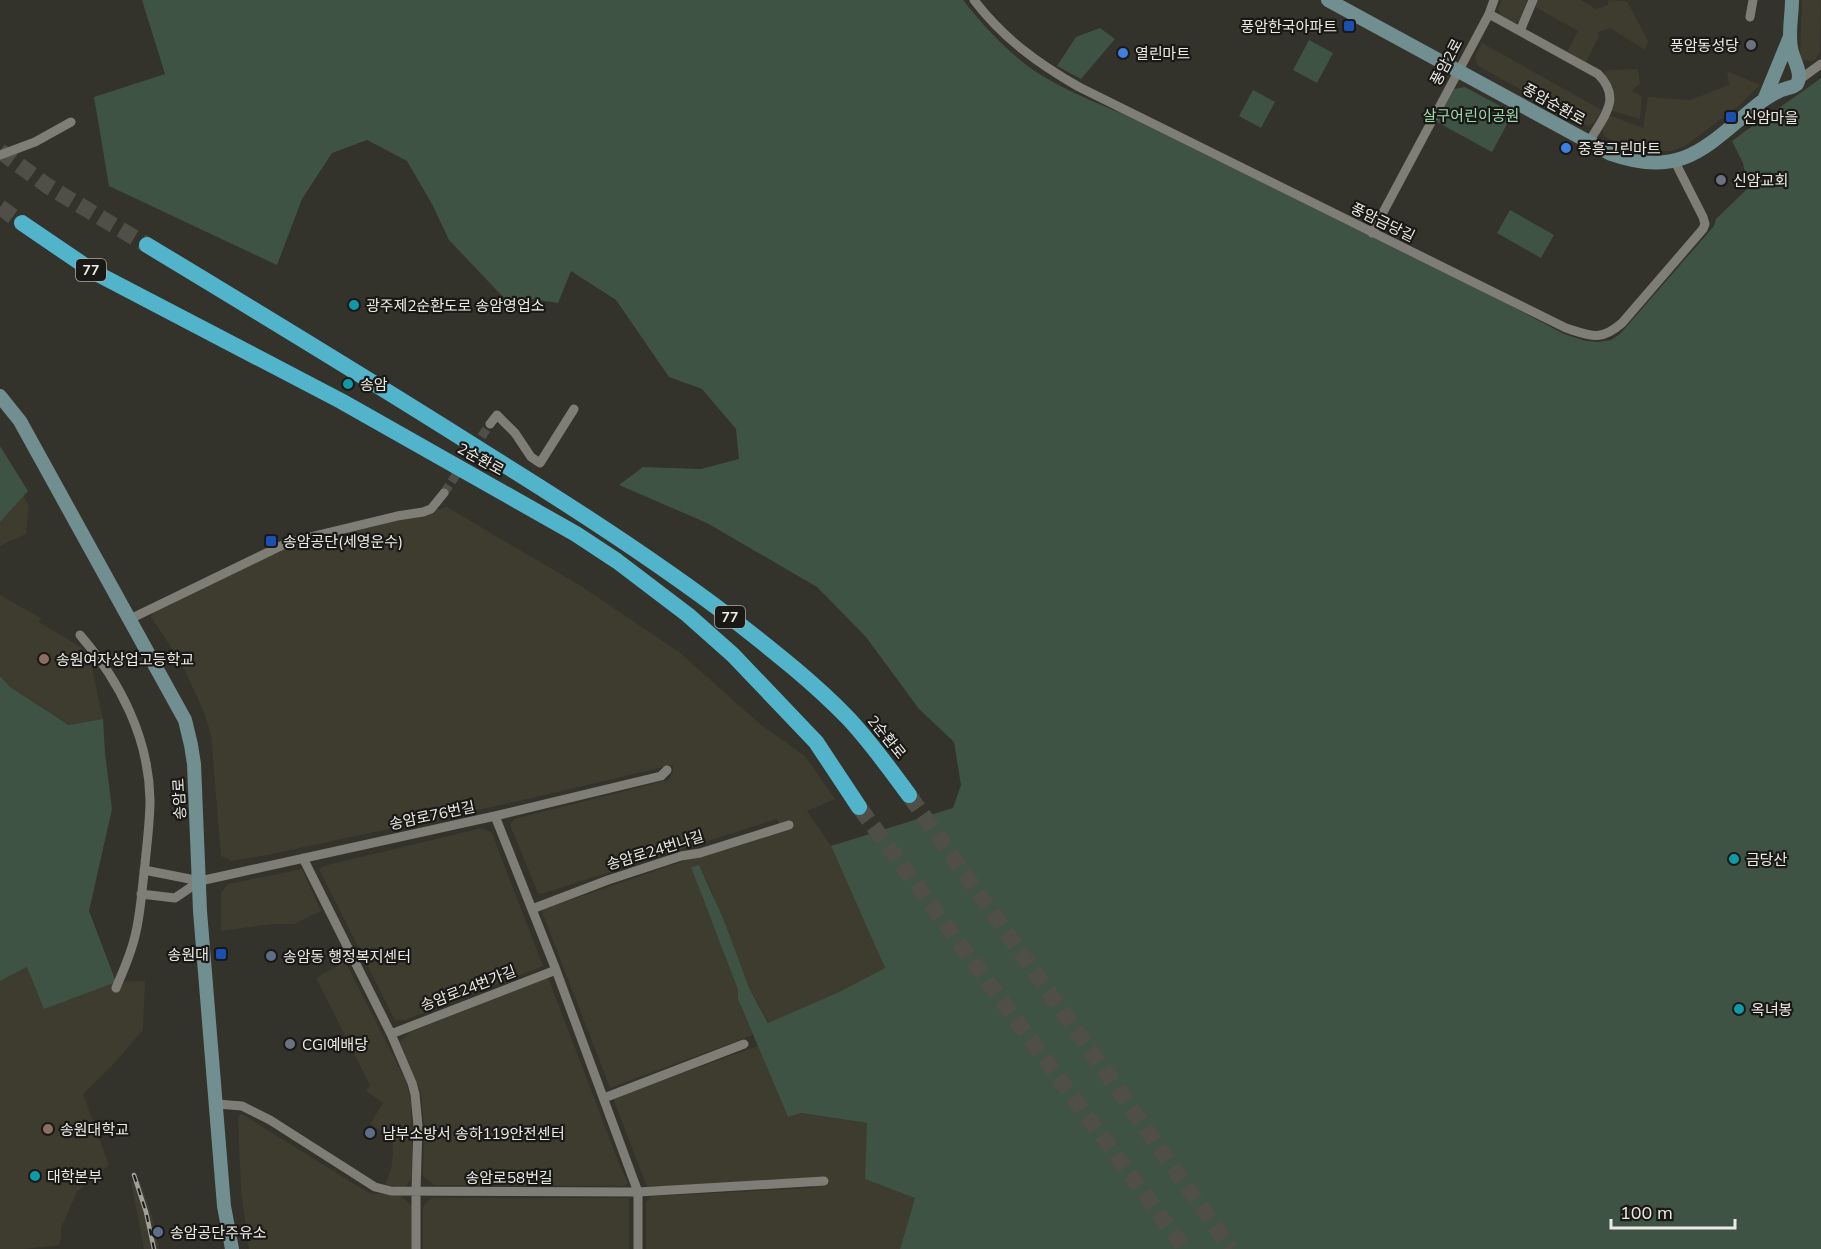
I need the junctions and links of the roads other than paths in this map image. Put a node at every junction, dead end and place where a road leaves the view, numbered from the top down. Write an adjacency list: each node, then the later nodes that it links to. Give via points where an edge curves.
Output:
1 (974, 0): 22 (street, 풍암금당길, via 1011,42 1056,74)
2 (1328, 0): 12 (main road, 풍암순환로)
3 (1494, 0): 7 (street, 풍암2로)
4 (1533, 0): 9 (street)
5 (1753, 0): 8 (street)
6 (1792, 0): 10 (main road, 풍암순환로)
7 (1489, 14): 9 (street); 12 (street, 풍암2로)
8 (1750, 17)
9 (1520, 31): 18 (street, via 1598,74 1605,82 1611,102)
10 (1790, 37): 13 (main road, 풍암순환로); 14 (main road, 풍암순환로)
11 (1817, 66): 14 (street)
12 (1458, 70): 18 (main road, 풍암순환로); 22 (street, 풍암2로)
13 (1776, 72): 14 (main road, via 1789,63); 15 (main road, via 1778,85); 16 (main road, 풍암순환로)
14 (1798, 72): 15 (main road, 풍암순환로, via 1794,87)
15 (1785, 88): 16 (main road, 풍암순환로)
16 (1764, 100): 20 (main road, 풍암순환로, via 1708,146)
17 (71, 122): 19 (street)
18 (1589, 142): 20 (main road, 풍암순환로, via 1630,161)
19 (0, 155)
20 (1676, 162): 22 (street, 풍암금당길, via 1703,217 1703,229 1622,323 1611,333 1599,336 1566,328)
21 (22, 224): 32 (highway, 2순환로 / 77, via 94,272 341,401 617,561 733,654 816,742)
22 (1372, 233)
23 (147, 245): 31 (highway, 2순환로 / 77, via 594,520 714,605 838,708 877,750)
24 (0, 396): 28 (main road, 송암로, via 20,421)
25 (574, 410): 26 (street, via 540,463 497,415)
26 (490, 424)
27 (444, 493): 28 (street, via 423,513 289,542)
28 (129, 620): 37 (main road, 송암로, via 185,720 194,765)
29 (80, 635): 36 (street, via 123,698 140,736 150,798)
30 (667, 770): 33 (street, 송암로76번길, via 661,776)
31 (909, 795)
32 (859, 807)
33 (495, 816): 35 (street, 송암로76번길); 39 (street)
34 (789, 825): 39 (street, 송암로24번나길, via 681,856)
35 (303, 858): 37 (street, 송암로76번길); 42 (street)
36 (144, 870): 37 (street); 38 (street)
37 (200, 881): 38 (street, via 175,898); 45 (main road, 송암로)
38 (141, 894): 41 (street, via 136,934)
39 (532, 909): 40 (street)
40 (556, 970): 42 (street, 송암로24번가길); 44 (street)
41 (116, 988)
42 (391, 1034): 47 (street, via 415,1094)
43 (744, 1044): 44 (street)
44 (604, 1098): 48 (street)
45 (217, 1104): 47 (street, 송암로58번길, via 242,1106 270,1120 375,1187); 49 (main road, 송암로, via 224,1206)
46 (824, 1181): 48 (street, 송암로58번길)
47 (416, 1191): 48 (street, 송암로58번길); 50 (street)
48 (638, 1192): 51 (street)
49 (232, 1249)
50 (416, 1249)
51 (638, 1249)

